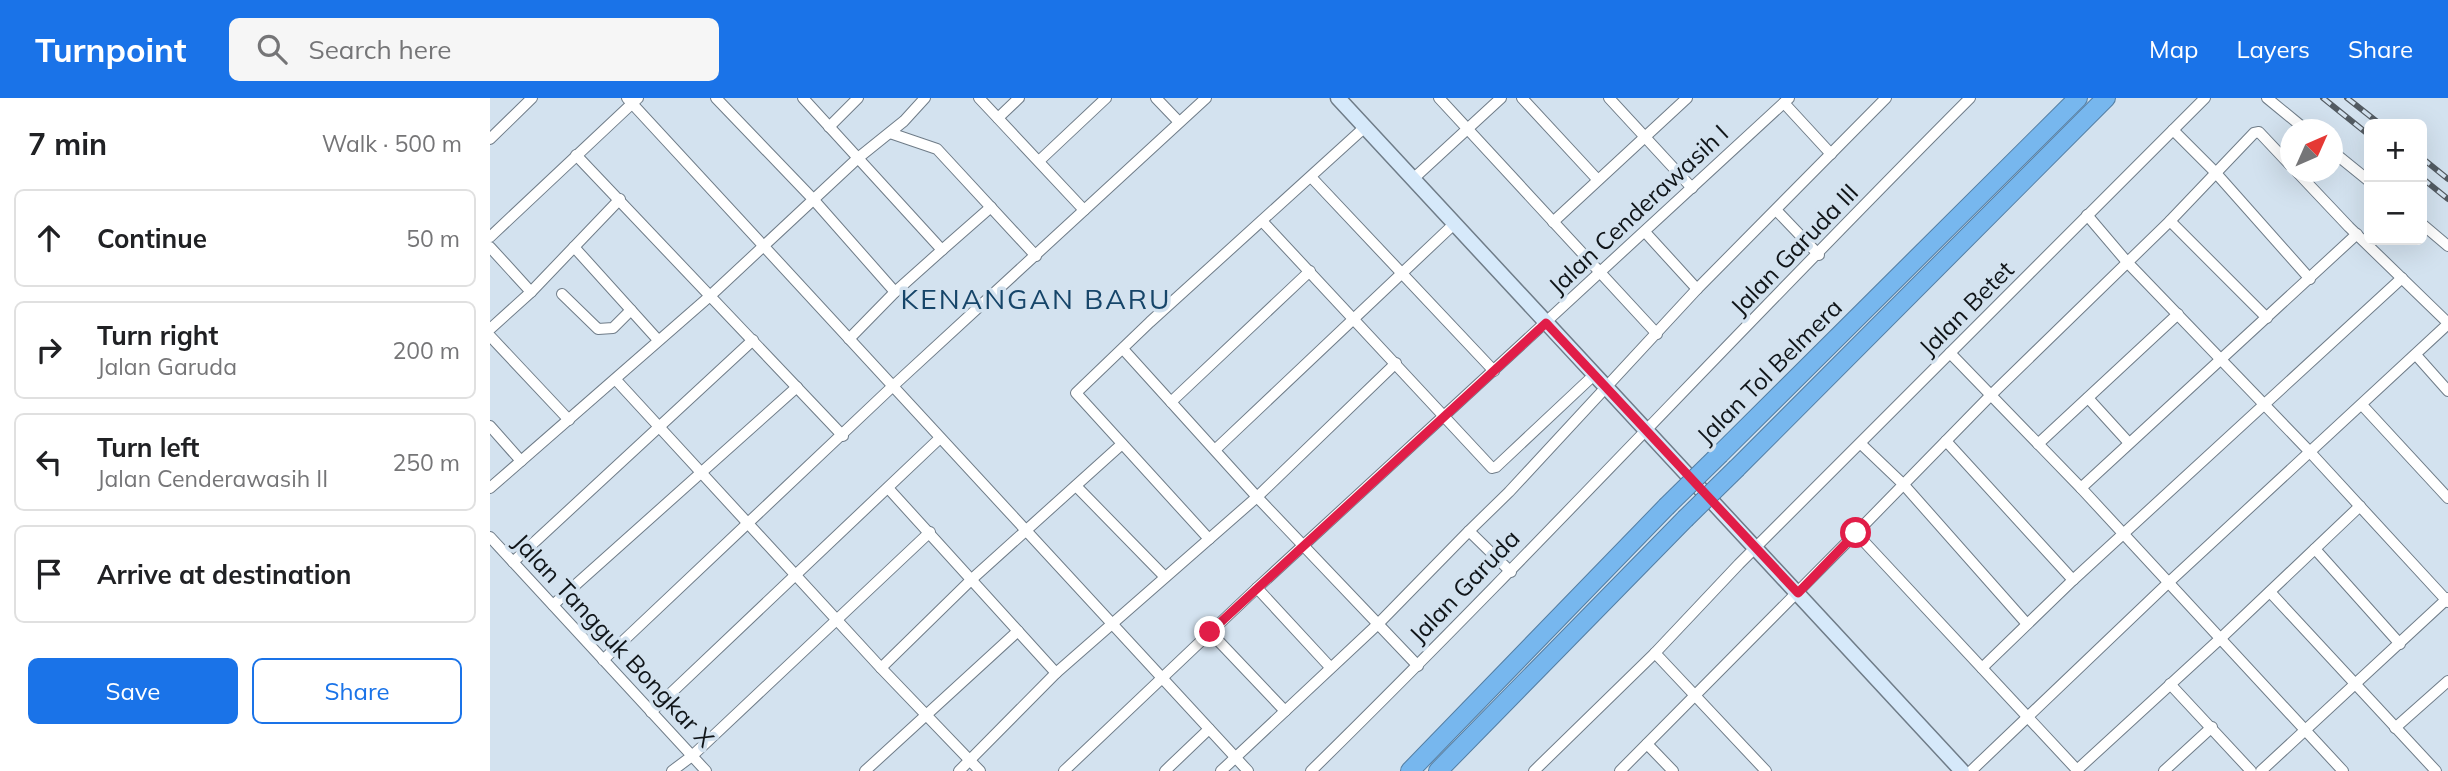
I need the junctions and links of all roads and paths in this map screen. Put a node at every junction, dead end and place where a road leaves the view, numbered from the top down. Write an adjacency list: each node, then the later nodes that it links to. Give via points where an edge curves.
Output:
1 (532, 98): 34 (street)
2 (716, 98): 49 (street)
3 (803, 98): 28 (street)
4 (859, 98): 28 (street)
5 (925, 98): 32 (street)
6 (979, 98): 25 (street)
7 (1019, 98): 25 (street)
8 (1106, 98): 40 (street)
9 (1156, 98): 27 (street)
10 (1206, 98): 27 (street)
11 (1338, 98): 29 (street)
12 (1439, 98): 30 (street)
13 (1501, 98): 30 (street)
14 (1522, 98): 45 (street)
15 (1609, 98): 33 (street)
16 (1687, 98): 33 (street)
17 (2078, 98): 198 (highway, Jalan Tol Belmera, bridge, via 1667,507)
18 (2106, 98): 199 (highway, Jalan Tol Belmera, bridge)
19 (2205, 98): 31 (street, Jalan Betet)
20 (2267, 98): 26 (street)
21 (1968, 99): 67 (street, Jalan Garuda III)
22 (632, 100): 37 (street); 62 (street)
23 (1786, 100): 35 (street); 47 (street, Jalan Cenderawasih I)
24 (1879, 100): 35 (street)
25 (998, 118): 40 (street)
26 (2293, 119)
27 (1179, 122): 51 (street)
28 (829, 127): 38 (street)
29 (1365, 127): 42 (street); 44 (street)
30 (1467, 128): 44 (street); 56 (street)
31 (2173, 130): 41 (street); 53 (street, Jalan Betet)
32 (890, 133): 38 (street); 50 (street, via 937,149)
33 (1646, 137): 45 (street); 47 (street)
34 (490, 139)
35 (1831, 154): 52 (street)
36 (2280, 154): 41 (street, via 2256,131)
37 (576, 155): 48 (street); 61 (street)
38 (858, 158): 49 (street); 66 (street)
39 (2343, 159): 43 (street)
40 (1039, 161): 51 (street)
41 (2215, 172): 55 (street); 74 (street)
42 (1311, 177): 54 (street); 72 (street)
43 (2364, 177)
44 (1413, 179): 57 (street)
45 (1597, 179): 56 (street)
46 (2307, 182): 60 (street)
47 (1692, 188): 59 (street, Jalan Cenderawasih I)
48 (621, 199): 65 (street); 79 (street)
49 (813, 199): 62 (street); 77 (street)
50 (991, 207): 66 (street); 68 (street)
51 (1084, 210): 68 (street)
52 (1776, 210): 67 (street); 75 (street)
53 (2087, 215): 69 (street); 93 (street, Jalan Betet)
54 (1262, 221): 70 (street); 92 (street)
55 (2170, 221): 69 (street); 82 (street)
56 (1553, 222): 71 (street)
57 (1454, 224): 72 (street); 84 (street)
58 (2427, 228): 63 (street)
59 (1645, 232): 71 (street, Jalan Cenderawasih I); 75 (street)
60 (2357, 234): 73 (street); 74 (street)
61 (490, 237)
62 (763, 245): 79 (street); 89 (street)
63 (2448, 246)
64 (490, 247): 76 (street)
65 (574, 247): 76 (street); 80 (street)
66 (942, 250): 77 (street)
67 (1819, 255): 113 (street, Jalan Garuda III)
68 (1036, 256): 100 (street)
69 (2127, 261): 81 (street); 104 (street)
70 (1310, 271): 83 (street); 106 (street)
71 (1599, 272): 84 (street, Jalan Cenderawasih I); 87 (street)
72 (1403, 275): 83 (street); 97 (street)
73 (2402, 278): 85 (street); 107 (street)
74 (2310, 279): 82 (street)
75 (1697, 289): 87 (street)
76 (531, 292): 86 (street)
77 (895, 292): 89 (street)
78 (562, 294): 80 (street, via 598,329 612,328)
79 (709, 296): 90 (street); 91 (street)
80 (631, 310): 90 (street)
81 (2178, 314): 95 (street); 105 (street)
82 (2267, 318): 95 (street)
83 (1355, 319): 96 (street); 121 (street)
84 (1546, 323): 97 (street, Jalan Cenderawasih I); 98 (street)
85 (2448, 323): 94 (street)
86 (490, 328)
87 (1657, 334): 102 (street)
88 (490, 336): 110 (street)
89 (849, 339): 100 (street)
90 (658, 340): 99 (street)
91 (753, 340): 101 (street); 112 (street)
92 (1124, 349): 106 (street); 118 (street, via 1076,393)
93 (1950, 353): 104 (street); 119 (street, Jalan Betet)
94 (2416, 355): 103 (street); 108 (street)
95 (2221, 360): 107 (street); 117 (street)
96 (1396, 363): 109 (street); 130 (street)
97 (1493, 371): 109 (street, Jalan Cenderawasih I)
98 (1594, 375): 102 (street); 109 (street, via 1494,468)
99 (616, 380): 110 (street); 112 (street)
100 (893, 386): 114 (street); 115 (street)
101 (797, 387): 114 (street); 124 (street)
102 (1607, 389): 113 (street); 135 (street)
103 (2448, 391)
104 (1991, 396): 116 (street); 120 (street)
105 (2088, 398): 117 (street); 120 (street)
106 (1171, 402): 121 (street)
107 (2263, 404): 122 (street); 138 (street)
108 (2362, 405): 122 (street); 131 (street)
109 (1445, 415): 141 (street, Jalan Cenderawasih I)
110 (569, 420): 123 (street)
111 (490, 426): 123 (street)
112 (659, 426): 124 (street); 144 (street)
113 (1646, 429): 142 (street); 145 (street, Jalan Garuda)
114 (842, 436): 133 (street)
115 (940, 438): 128 (street); 134 (street)
116 (1946, 441): 125 (street); 149 (street)
117 (2129, 443): 129 (street)
118 (1122, 444): 126 (street); 140 (street)
119 (1861, 444): 125 (street); 142 (street, Jalan Betet)
120 (2038, 444): 129 (street)
121 (1216, 449): 130 (street)
122 (2309, 451): 132 (street); 150 (street)
123 (521, 461): 127 (street)
124 (700, 473): 133 (street); 155 (street)
125 (1904, 485): 137 (street); 159 (street)
126 (1076, 486): 134 (street); 147 (street)
127 (490, 488)
128 (888, 488): 136 (street); 146 (street)
129 (2081, 488): 138 (street)
130 (1257, 496): 140 (street); 141 (street)
131 (2448, 498)
132 (2360, 506): 143 (street); 154 (street)
133 (748, 525): 146 (street); 165 (street)
134 (1025, 530): 148 (street); 157 (street)
135 (1469, 531): 145 (street); 158 (street)
136 (930, 532): 148 (street); 156 (street)
137 (1856, 533): 153 (street); 169 (street)
138 (2123, 535): 149 (street); 150 (street)
139 (490, 537): 144 (street, Jalan Tangguk Bongkar X)
140 (1209, 539): 147 (street)
141 (1303, 545): 151 (street, Jalan Cenderawasih I); 158 (street)
142 (1757, 548): 153 (street); 164 (street, Jalan Betet)
143 (2315, 549): 152 (street); 163 (street)
144 (513, 562): 155 (street, Jalan Tangguk Bongkar X)
145 (1511, 572): 166 (street, Jalan Garuda)
146 (795, 575): 156 (street); 177 (street)
147 (1165, 577): 157 (street)
148 (972, 579): 160 (street); 168 (street)
149 (2073, 580): 159 (street)
150 (2168, 583): 162 (street); 179 (street)
151 (1256, 588): 161 (street, Jalan Cenderawasih I); 167 (street)
152 (2270, 592): 162 (street); 174 (street)
153 (1798, 593): 175 (street); 204 (street)
154 (2447, 600): 163 (street)
155 (553, 605): 165 (street, Jalan Tangguk Bongkar X)
156 (837, 621): 168 (street); 185 (street)
157 (1112, 624): 170 (street); 171 (street)
158 (1378, 624): 166 (street); 167 (street)
159 (2027, 624): 169 (street)
160 (1018, 631): 170 (street); 178 (street)
161 (1210, 632): 171 (street, Jalan Cenderawasih I); 176 (street)
162 (2221, 638): 173 (street); 183 (street)
163 (2400, 643): 174 (street)
164 (1655, 653): 175 (street); 200 (street, Jalan Betet)
165 (603, 660): 177 (street, Jalan Tangguk Bongkar X)
166 (1418, 666): 197 (street, Jalan Garuda)
167 (1330, 667): 176 (street)
168 (881, 668): 178 (street)
169 (1982, 668): 179 (street)
170 (1056, 673): 187 (street)
171 (1161, 677): 182 (street); 193 (street, Jalan Cenderawasih I)
172 (2448, 681): 181 (street)
173 (2170, 684): 180 (street); 206 (street)
174 (2354, 685): 181 (street); 183 (street)
175 (1697, 696): 184 (street); 203 (street)
176 (1285, 711): 186 (street)
177 (651, 712): 185 (street, Jalan Tangguk Bongkar X)
178 (926, 715): 187 (street); 190 (street)
179 (2029, 717): 205 (street); 206 (street)
180 (2212, 727): 207 (street); 208 (street)
181 (2395, 728): 211 (street)
182 (1209, 729): 186 (street); 194 (street)
183 (2305, 731): 209 (street); 210 (street)
184 (1647, 744): 201 (street); 202 (street)
185 (689, 758): 188 (street); 189 (street, Jalan Tangguk Bongkar X)
186 (1236, 758): 195 (street); 196 (street)
187 (970, 761): 191 (street); 192 (street)
188 (673, 770)
189 (706, 771)
190 (865, 771)
191 (959, 771)
192 (980, 771)
193 (1063, 771)
194 (1165, 771)
195 (1221, 771)
196 (1248, 771)
197 (1311, 771)
198 (1410, 771)
199 (1438, 771)
200 (1534, 771)
201 (1620, 771)
202 (1673, 771)
203 (1766, 771)
204 (1962, 771)
205 (1972, 771)
206 (2077, 771)
207 (2164, 771)
208 (2251, 771)
209 (2260, 771)
210 (2343, 771)
211 (2436, 771)

